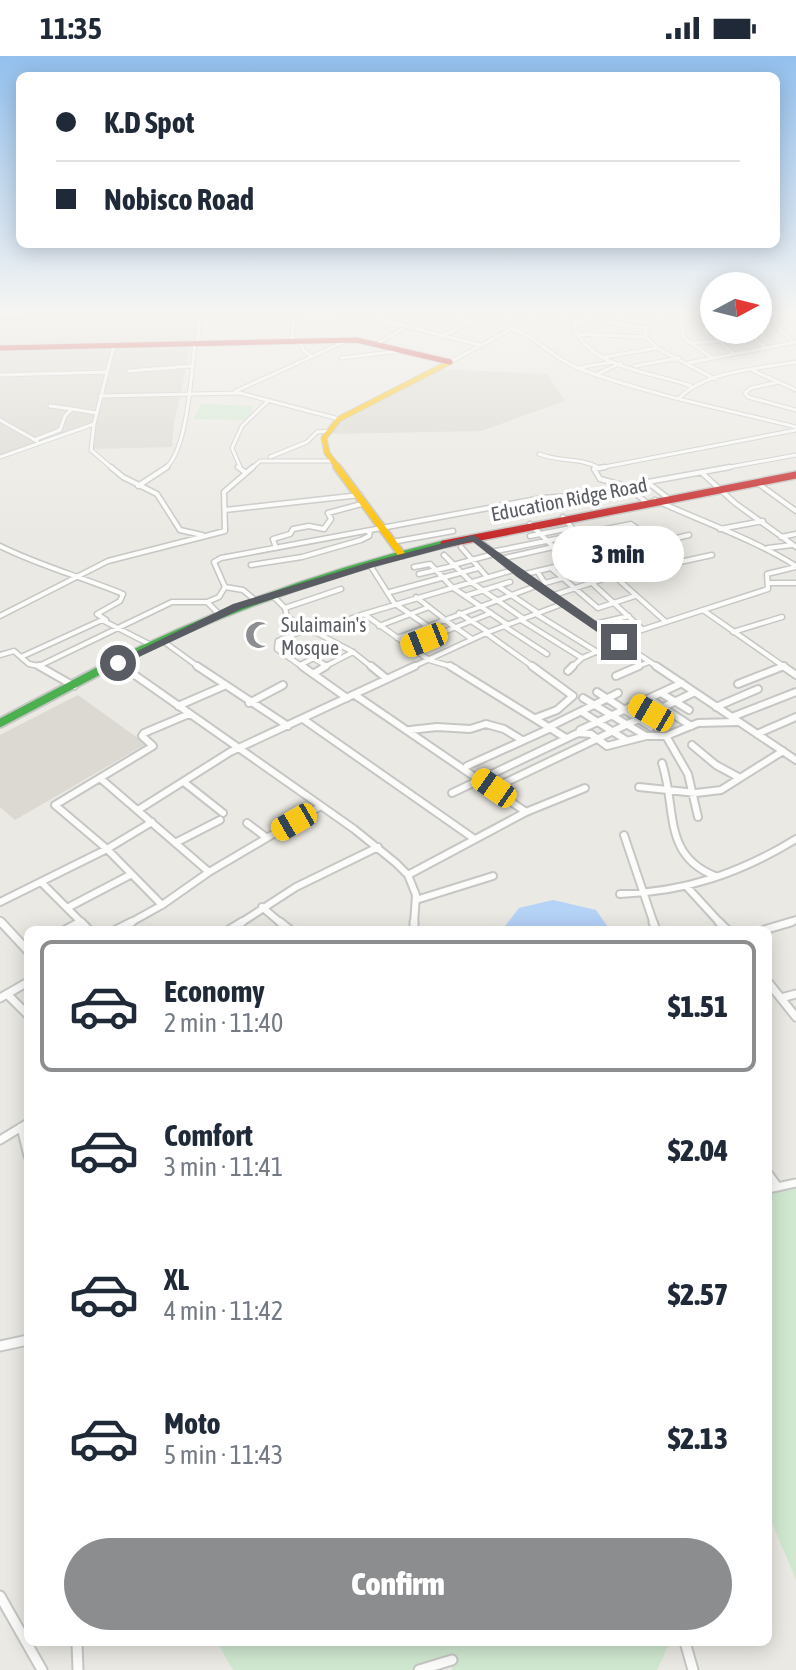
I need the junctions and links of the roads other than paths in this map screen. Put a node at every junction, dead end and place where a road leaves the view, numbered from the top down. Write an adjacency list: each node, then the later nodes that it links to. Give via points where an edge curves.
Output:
1 (102, 388): 12 (street)
2 (189, 388): 10 (street)
3 (241, 388): 9 (street)
4 (399, 388): 19 (street)
5 (647, 388): 11 (street)
6 (648, 388): 13 (street)
7 (689, 388): 13 (street)
8 (751, 388): 17 (street, via 745,393 748,397)
9 (233, 392): 10 (street); 14 (street)
10 (188, 394): 12 (street); 37 (street, via 181,441 170,465)
11 (638, 394)
12 (100, 396): 18 (street)
13 (680, 397): 22 (street)
14 (268, 401): 19 (street); 32 (street, via 242,426 234,443 238,467)
15 (50, 406): 16 (street)
16 (72, 409): 18 (street); 24 (street, via 60,430)
17 (796, 410)
18 (97, 413): 21 (street)
19 (339, 419): 23 (street)
20 (0, 420): 24 (street)
21 (94, 424): 25 (street); 37 (street, via 91,450)
22 (796, 429): 31 (street)
23 (329, 431): 29 (street); 30 (street, via 323,443)
24 (34, 440): 25 (street)
25 (40, 443): 28 (street)
26 (539, 454): 31 (street, via 582,459)
27 (796, 455): 33 (street)
28 (0, 457)
29 (263, 460): 30 (street); 32 (street)
30 (333, 461): 42 (street)
31 (600, 468): 38 (street, via 594,469 600,479)
32 (246, 473): 46 (street, via 224,492)
33 (702, 473): 35 (street); 39 (street)
34 (796, 475): 36 (street, Education Ridge Road)
35 (647, 482): 38 (street); 41 (street)
36 (756, 482): 39 (street, Education Ridge Road); 45 (street)
37 (138, 486): 60 (street, via 157,494 180,530)
38 (626, 486): 44 (street)
39 (717, 488): 41 (street, Education Ridge Road); 49 (street)
40 (570, 496): 51 (street)
41 (668, 498): 44 (street, Education Ridge Road)
42 (363, 499): 46 (street); 51 (street); 71 (street, via 328,513 331,519 324,529 293,529 273,539)
43 (796, 500): 45 (street)
44 (651, 501): 48 (street, Education Ridge Road); 53 (street)
45 (783, 502): 47 (street)
46 (225, 510): 60 (street, via 225,531)
47 (796, 511)
48 (563, 517): 50 (street, Education Ridge Road); 52 (street)
49 (763, 521): 53 (street); 63 (street)
50 (530, 524): 57 (street); 62 (street, Education Ridge Road)
51 (383, 528): 54 (street); 66 (street)
52 (571, 528): 57 (street); 65 (street)
53 (720, 529): 72 (street)
54 (370, 531): 71 (street); 81 (street, via 361,540 302,557)
55 (453, 531): 66 (street)
56 (596, 532): 65 (street); 67 (street, via 631,524); 73 (street)
57 (541, 533): 61 (street); 64 (street)
58 (796, 534): 63 (street)
59 (689, 535): 67 (street)
60 (206, 536): 92 (street, via 119,557)
61 (530, 536)
62 (474, 537): 74 (street); 75 (street, Education Ridge Road)
63 (781, 537): 69 (street)
64 (548, 539): 65 (street); 70 (street); 74 (street)
65 (578, 539): 70 (street); 77 (street)
66 (392, 542): 75 (street)
67 (657, 543): 73 (street)
68 (0, 546): 92 (street, via 41,566)
69 (794, 546): 72 (street)
70 (553, 547): 78 (street); 80 (street)
71 (276, 548): 107 (street, via 215,560)
72 (768, 548): 85 (street)
73 (621, 551): 77 (street)
74 (493, 553): 78 (street); 79 (street)
75 (402, 555): 82 (street, Education Ridge Road)
76 (712, 555): 95 (street)
77 (595, 556): 80 (street); 95 (street)
78 (500, 559): 87 (street)
79 (472, 560): 83 (street); 83 (street, via 463,550 446,556); 86 (street)
80 (570, 563): 84 (street)
81 (251, 565)
82 (370, 565): 112 (street); 114 (street, Education Ridge Road)
83 (453, 565): 88 (street); 90 (street)
84 (551, 567): 89 (street); 97 (street)
85 (796, 567): 103 (street, via 767,574)
86 (478, 568): 90 (street); 94 (street)
87 (513, 570): 93 (street); 94 (street)
88 (435, 571): 91 (street); 91 (street, via 430,564 413,566); 96 (street)
89 (537, 571): 93 (street); 105 (street)
90 (461, 573): 96 (street); 99 (street)
91 (419, 574): 98 (street)
92 (76, 575): 137 (street); 142 (street, via 125,596 98,613)
93 (521, 575): 105 (street)
94 (487, 577): 99 (street)
95 (615, 577): 102 (street); 118 (street)
96 (442, 578): 98 (street); 108 (street)
97 (563, 578): 105 (street); 109 (street)
98 (426, 582): 112 (street)
99 (471, 582): 108 (street); 111 (street)
100 (510, 582): 106 (street)
101 (552, 583): 113 (street)
102 (592, 583): 109 (street); 123 (street)
103 (768, 583): 104 (street); 130 (street, via 768,589)
104 (796, 583)
105 (539, 584): 115 (street); 117 (street)
106 (498, 586): 111 (street); 115 (street)
107 (225, 587): 120 (street, via 243,590); 122 (street)
108 (452, 587): 116 (street); 119 (street)
109 (575, 587): 113 (street); 123 (street, via 599,608)
110 (341, 589): 128 (street)
111 (483, 590): 116 (street); 121 (street)
112 (390, 592): 124 (street)
113 (559, 593): 117 (street)
114 (272, 595): 120 (street, Education Ridge Road); 128 (street)
115 (512, 595): 121 (street); 136 (street)
116 (465, 596): 126 (street)
117 (551, 596): 125 (street)
118 (635, 596): 123 (street); 144 (street)
119 (416, 597): 124 (street); 127 (street)
120 (255, 600): 132 (street, Education Ridge Road)
121 (497, 600): 126 (street); 129 (street)
122 (207, 602): 132 (street); 150 (street, via 172,602)
123 (614, 602): 138 (street)
124 (394, 603): 133 (street); 134 (street)
125 (562, 604): 136 (street); 159 (street)
126 (479, 605): 131 (street); 135 (street)
127 (429, 607): 134 (street); 140 (street)
128 (285, 608): 152 (street, via 287,617)
129 (509, 608): 135 (street); 141 (street)
130 (703, 610): 144 (street); 154 (street)
131 (459, 613): 140 (street); 143 (street)
132 (219, 614): 160 (street, Education Ridge Road)
133 (364, 614): 147 (street); 152 (street)
134 (411, 614): 146 (street); 147 (street)
135 (492, 614): 143 (street); 148 (street)
136 (537, 614): 141 (street); 163 (street)
137 (0, 616)
138 (629, 616): 145 (street); 151 (street)
139 (782, 617): 154 (street)
140 (443, 618): 146 (street); 149 (street)
141 (523, 619): 148 (street); 167 (street)
142 (106, 620): 150 (street); 166 (street)
143 (471, 621): 149 (street); 155 (street)
144 (666, 622): 151 (street)
145 (595, 624)
146 (427, 625): 153 (street)
147 (379, 626): 156 (street)
148 (506, 626): 155 (street); 164 (street)
149 (455, 627): 157 (street); 158 (street)
150 (118, 628): 160 (street); 173 (street)
151 (642, 629): 159 (street)
152 (310, 630): 162 (street); 172 (street, via 278,641 276,647)
153 (412, 631): 156 (street); 158 (street)
154 (733, 632): 175 (street)
155 (487, 633): 157 (street); 212 (street, via 573,696)
156 (397, 638): 161 (street)
157 (472, 639): 168 (street)
158 (424, 640): 161 (street)
159 (616, 641): 163 (street); 170 (street)
160 (158, 644): 171 (street, Education Ridge Road); 185 (street)
161 (409, 646): 168 (street)
162 (353, 652): 174 (street); 180 (street)
163 (596, 652): 167 (street); 169 (street)
164 (547, 654)
165 (0, 655): 166 (street, via 14,651)
166 (21, 657): 173 (street)
167 (582, 658): 176 (street)
168 (429, 660): 180 (street); 212 (street, via 456,668)
169 (610, 660)
170 (649, 662): 179 (street); 181 (street)
171 (118, 663): 184 (street, Education Ridge Road); 200 (street)
172 (300, 665): 174 (street, via 314,658); 177 (street)
173 (39, 666): 184 (street)
174 (326, 666): 177 (street)
175 (784, 666): 178 (street); 182 (street)
176 (568, 671)
177 (313, 674): 193 (street)
178 (796, 675)
179 (616, 676)
180 (387, 679): 192 (street)
181 (682, 683): 188 (street); 190 (street)
182 (738, 684)
183 (283, 685): 198 (street)
184 (74, 686): 217 (street, Education Ridge Road)
185 (224, 686): 198 (street); 200 (street)
186 (758, 689): 202 (street)
187 (597, 692): 195 (street)
188 (695, 692): 197 (street); 202 (street)
189 (618, 693): 195 (street)
190 (661, 693): 196 (street); 197 (street)
191 (794, 694): 210 (street)
192 (355, 695): 193 (street); 223 (street)
193 (347, 698): 213 (street)
194 (583, 698): 201 (street)
195 (607, 699): 201 (street); 204 (street)
196 (650, 699): 199 (street); 203 (street)
197 (675, 702): 203 (street); 205 (street)
198 (249, 703): 219 (street)
199 (636, 705): 204 (street); 207 (street)
200 (178, 706): 208 (street)
201 (595, 706): 206 (street); 209 (street)
202 (716, 707): 210 (street)
203 (662, 708): 207 (street); 220 (street)
204 (624, 710): 209 (street); 214 (street)
205 (689, 710)
206 (582, 712): 215 (street); 222 (street)
207 (651, 713): 214 (street)
208 (189, 714): 234 (street); 239 (street, via 144,733 153,746)
209 (611, 715): 215 (street); 218 (street)
210 (732, 717): 216 (street)
211 (796, 717): 226 (street)
212 (536, 718): 222 (street)
213 (303, 719): 219 (street); 257 (street)
214 (639, 719): 218 (street); 221 (street)
215 (597, 722): 224 (street); 225 (street)
216 (738, 722): 220 (street); 226 (street)
217 (0, 723)
218 (626, 725): 224 (street); 227 (street)
219 (288, 726): 234 (street)
220 (691, 726): 228 (street)
221 (651, 727)
222 (550, 728): 229 (street); 231 (street)
223 (410, 730): 231 (street, via 486,724); 240 (street)
224 (612, 732): 230 (street); 232 (street)
225 (578, 733): 229 (street); 230 (street)
226 (757, 734): 235 (street)
227 (646, 736): 228 (street); 230 (street, via 613,746)
228 (666, 736): 248 (street)
229 (566, 738): 240 (street)
230 (598, 739): 244 (street)
231 (522, 740): 238 (street)
232 (626, 740)
233 (692, 745): 241 (street)
234 (240, 748): 242 (street, via 201,768); 249 (street)
235 (783, 751): 236 (street); 241 (street)
236 (796, 760)
237 (662, 763): 246 (street)
238 (467, 766)
239 (100, 778): 250 (street); 261 (street, via 55,805)
240 (479, 778): 244 (street); 247 (street)
241 (740, 778): 248 (street, via 721,790)
242 (185, 783): 250 (street); 259 (street, via 221,817)
243 (639, 787): 246 (street)
244 (494, 788): 251 (street)
245 (585, 788): 251 (street)
246 (670, 788): 248 (street); 266 (street, via 676,840 684,860 696,871)
247 (452, 793)
248 (696, 793): 252 (street)
249 (321, 806): 256 (street); 260 (street)
250 (138, 810): 253 (street)
251 (526, 812): 257 (street)
252 (698, 817)
253 (152, 822): 259 (street); 261 (street)
254 (247, 823): 256 (street)
255 (624, 835): 270 (street)
256 (267, 838): 262 (street)
257 (473, 838): 264 (street)
258 (796, 839): 266 (street, via 763,861)
259 (175, 843): 262 (street)
260 (378, 847): 264 (street); 274 (street)
261 (107, 849): 263 (street); 267 (street)
262 (209, 872): 273 (street)
263 (130, 875): 273 (street); 275 (street)
264 (408, 875): 271 (street)
265 (493, 876): 271 (street)
266 (718, 877): 268 (street)
267 (41, 882): 272 (street); 275 (street)
268 (688, 888): 270 (street); 286 (street)
269 (620, 894): 270 (street)
270 (645, 895): 285 (street)
271 (416, 900): 284 (street)
272 (0, 902)
273 (162, 905): 281 (street)
274 (262, 907): 282 (street); 283 (street)
275 (67, 908): 278 (street)
276 (796, 920): 287 (street)
277 (0, 921): 288 (street)
278 (80, 922): 279 (street); 280 (street)
279 (72, 926)
280 (84, 926)
281 (123, 926)
282 (235, 926)
283 (285, 926)
284 (414, 926)
285 (655, 926)
286 (723, 926)
287 (772, 928)
288 (24, 947)
289 (24, 984): 292 (street)
290 (772, 987): 293 (street)
291 (796, 994): 293 (street)
292 (4, 996): 294 (street)
293 (781, 998): 295 (street)
294 (24, 1012)
295 (796, 1017)
296 (24, 1126): 297 (street)
297 (0, 1140)
298 (772, 1179): 300 (street)
299 (796, 1183): 300 (street)
300 (778, 1187): 301 (street)
301 (772, 1188)
302 (24, 1341): 303 (street)
303 (0, 1346)
304 (0, 1596): 305 (street)
305 (24, 1638)
306 (28, 1646): 310 (street)
307 (77, 1646): 311 (street)
308 (686, 1646): 313 (street)
309 (452, 1660): 312 (street)
310 (42, 1670)
311 (78, 1670)
312 (419, 1670)
313 (693, 1670)

